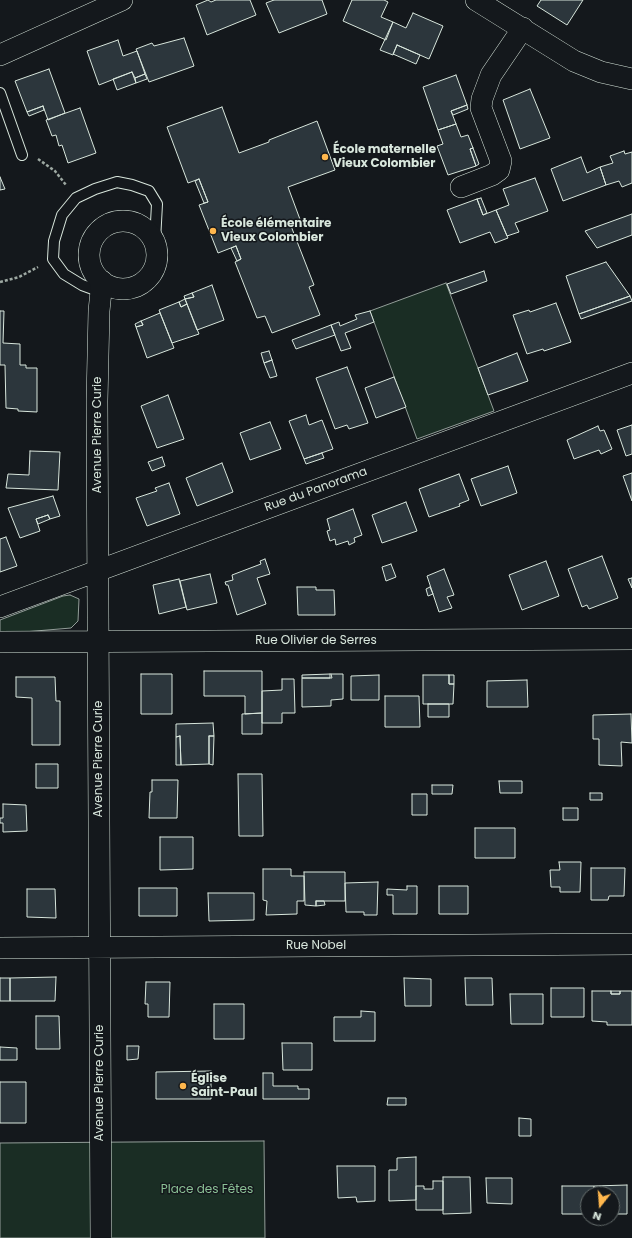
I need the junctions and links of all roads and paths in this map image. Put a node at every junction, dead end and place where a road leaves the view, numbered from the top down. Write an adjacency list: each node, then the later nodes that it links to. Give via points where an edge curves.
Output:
1 (122, 0): 4 (street)
2 (476, 0): 3 (street)
3 (523, 28): 5 (street, via 574,61 601,72); 8 (street, via 491,75 482,99 481,108 502,161 499,170)
4 (0, 55)
5 (632, 79)
6 (0, 93): 7 (lane)
7 (22, 155): 9 (path, via 33,156 55,171)
8 (462, 187)
9 (76, 198): 10 (lane, via 117,182 149,191 157,204); 11 (lane, via 62,215 54,241)
10 (155, 241): 13 (street, via 156,263 144,282 134,287); 13 (street, via 140,225 129,222 118,221 103,228 93,241 90,252 90,263)
11 (53, 259): 12 (path, via 19,277); 13 (lane, via 64,274 82,285)
12 (0, 282)
13 (102, 286): 15 (street, Avenue Pierre Curie, via 97,402)
14 (632, 373): 15 (street, Rue du Panorama)
15 (99, 571): 16 (street, Rue du Panorama); 19 (street, Avenue Pierre Curie)
16 (0, 607)
17 (632, 639): 19 (street, Rue Olivier de Serres)
18 (0, 642): 19 (street, Rue Olivier de Serres)
19 (98, 643): 21 (street, Avenue Pierre Curie)
20 (632, 944): 21 (street, Rue Nobel)
21 (100, 947): 22 (street, Rue Nobel); 23 (street, Avenue Pierre Curie)
22 (0, 948)
23 (101, 1238)

